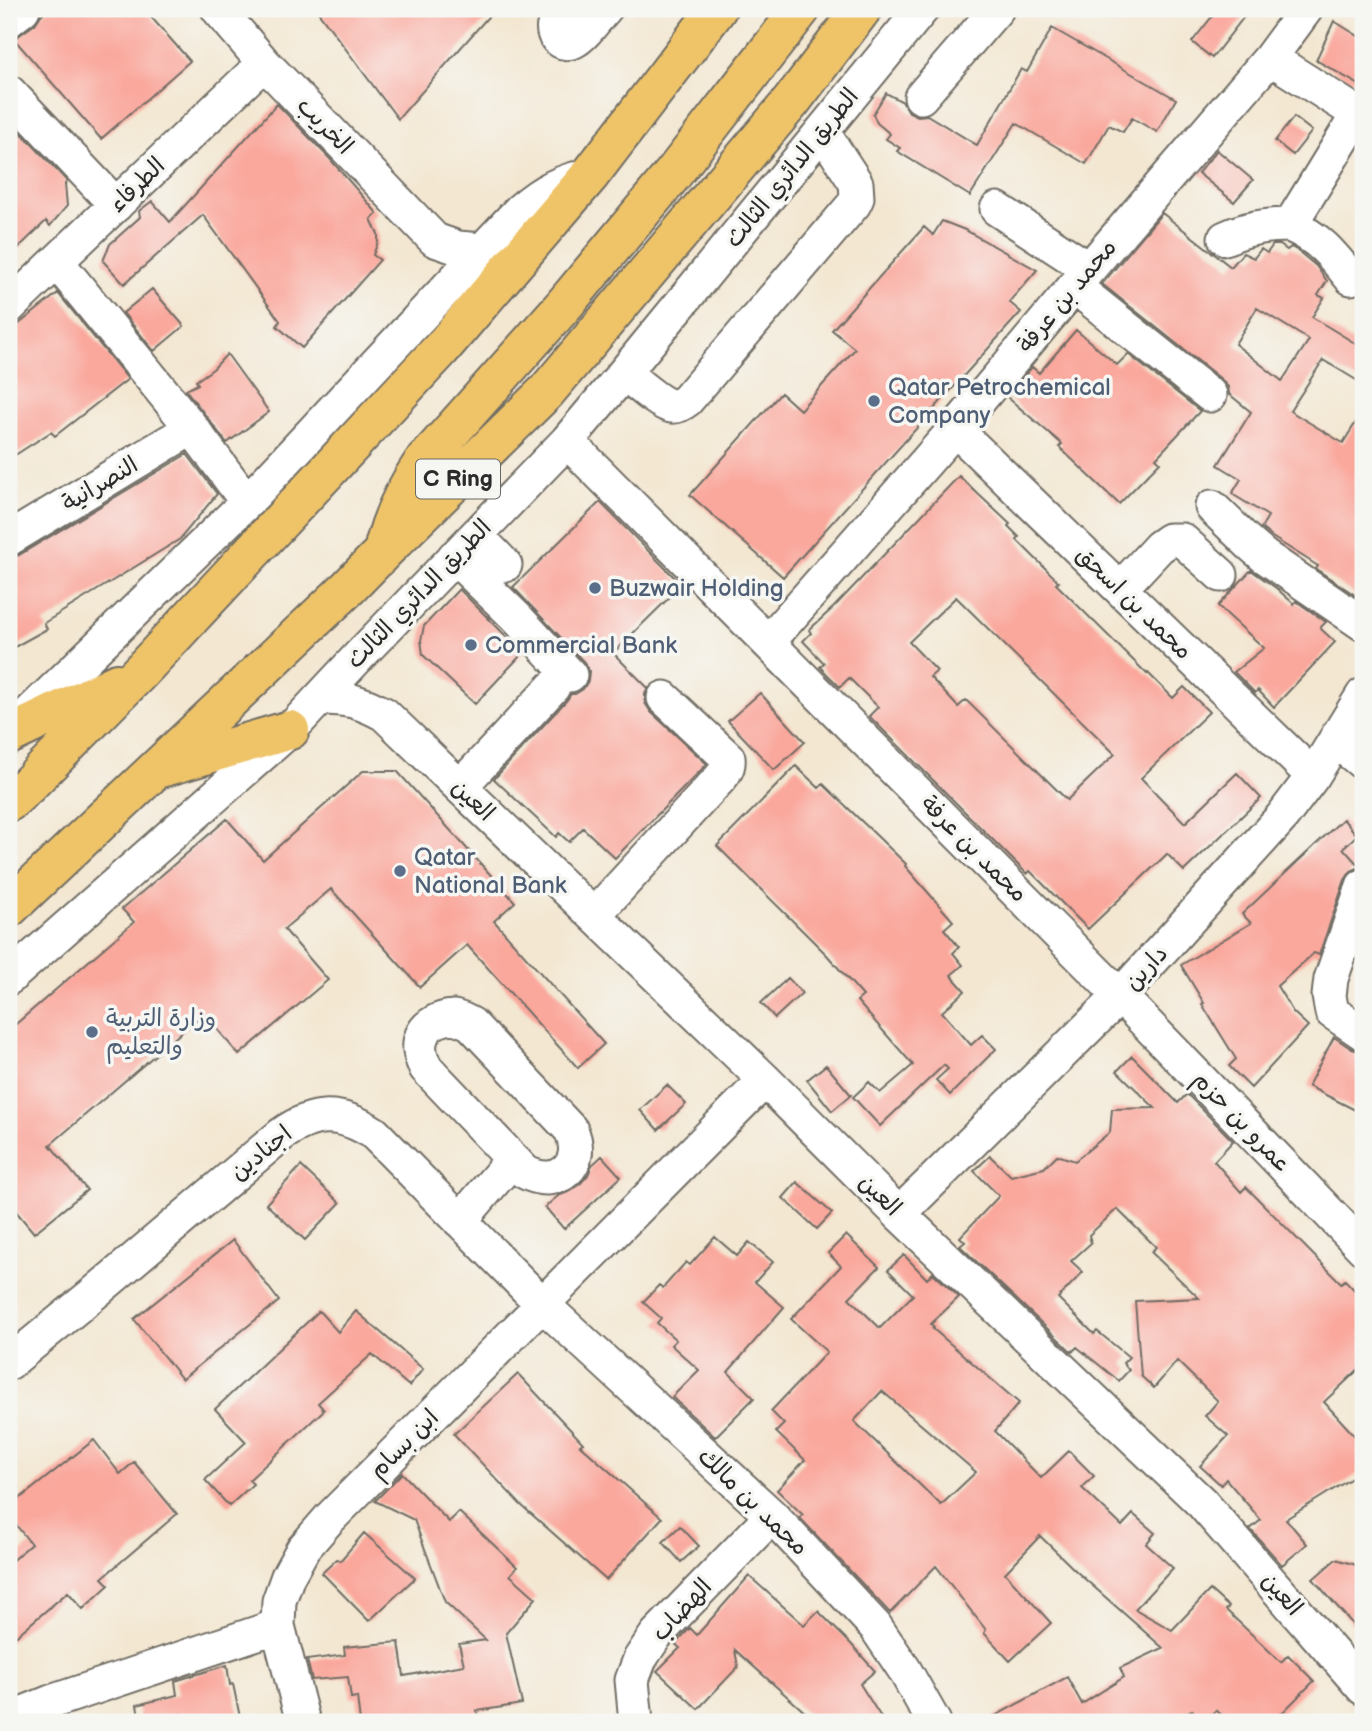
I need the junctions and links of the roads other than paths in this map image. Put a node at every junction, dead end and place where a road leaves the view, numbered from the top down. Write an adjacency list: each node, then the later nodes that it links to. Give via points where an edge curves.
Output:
1 (23, 9): 12 (street)
2 (219, 9): 15 (street, الخريب)
3 (568, 9): 4 (street, via 553,28 559,41 566,43 579,37)
4 (605, 9)
5 (718, 9): 20 (highway)
6 (801, 9): 42 (highway, via 598,265 422,464 398,506)
7 (862, 9): 42 (highway, الطريق الدائري الثالث / C Ring, via 791,102 546,392)
8 (900, 9): 13 (street)
9 (922, 9): 13 (street, الطريق الدائري الثالث)
10 (998, 9): 17 (street)
11 (1306, 9): 14 (street, محمد بن عرفة)
12 (9, 20)
13 (890, 47): 19 (street, الطريق الدائري الثالث)
14 (1270, 58): 18 (street); 28 (street, محمد بن عرفة)
15 (264, 63): 21 (street, الطرفاء); 25 (street, الخريب)
16 (10, 96): 21 (street)
17 (921, 97)
18 (1360, 116): 23 (street)
19 (822, 131): 33 (street, الطريق الدائري الثالث); 33 (street, via 856,183 854,204 687,400 668,405)
20 (590, 175): 26 (street, via 552,186 535,197); 32 (highway)
21 (116, 205): 27 (street, الطرفاء)
22 (997, 209): 28 (street)
23 (1290, 225): 24 (street, via 1257,226); 29 (street, via 1324,245)
24 (1225, 238)
25 (435, 240): 26 (street); 30 (street)
26 (481, 250): 30 (street)
27 (57, 262): 31 (street, الطرفاء); 35 (street)
28 (1082, 278): 34 (street); 36 (street, محمد بن عرفة)
29 (1351, 278)
30 (441, 295): 32 (street); 38 (street)
31 (9, 307)
32 (441, 349): 49 (highway)
33 (624, 373): 37 (street, الطريق الدائري الثالث)
34 (1210, 395)
35 (192, 428): 38 (street); 40 (street, النصرانية)
36 (955, 429): 45 (street, محمد بن اسحق); 47 (street, محمد بن عرفة)
37 (566, 441): 41 (street, الطريق الدائري الثالث); 47 (street, محمد بن عرفة)
38 (247, 502): 55 (street)
39 (1212, 507): 46 (street, via 1257,550)
40 (9, 539)
41 (465, 546): 43 (street); 48 (street, الطريق الدائري الثالث); 60 (street, via 561,681)
42 (383, 552): 58 (highway, الطريق الدائري الثالث / C Ring)
43 (505, 565)
44 (1221, 575): 45 (street, via 1182,540 1169,540)
45 (1120, 589): 59 (street, محمد بن اسحق)
46 (1362, 620)
47 (768, 642): 66 (street, محمد بن عرفة)
48 (360, 655): 51 (street, الطريق الدائري الثالث); 53 (street, العين)
49 (141, 671): 55 (highway); 61 (highway)
50 (1363, 695): 56 (street, دارين)
51 (320, 698): 53 (street, العين, via 359,701); 54 (street, الطريق الدائري الثالث)
52 (664, 698): 64 (street, via 729,764)
53 (384, 714): 60 (street, العين)
54 (290, 730): 58 (highway); 65 (street, الطريق الدائري الثالث)
55 (9, 734)
56 (1335, 740): 57 (street); 59 (street, دارين)
57 (1363, 763)
58 (156, 769): 63 (highway, الطريق الدائري الثالث / C Ring)
59 (1313, 776): 66 (street, دارين, via 1282,817)
60 (460, 787): 64 (street, العين)
61 (15, 799)
62 (1363, 886): 67 (street, via 1329,996 1332,1012)
63 (9, 908)
64 (594, 915): 68 (street, العين)
65 (9, 978)
66 (1120, 996): 70 (street, دارين); 72 (street, عمرو بن حزم)
67 (1363, 1033)
68 (765, 1080): 70 (street, العين); 73 (street, ابن بسام)
69 (512, 1160): 69 (street, via 534,1177 557,1177 573,1162 576,1151 571,1130 471,1024 454,1017 436,1020 419,1042 421,1060); 71 (street)
70 (899, 1214): 77 (street, العين, via 1202,1503)
71 (460, 1221): 73 (street, اجنادين); 74 (street, اجنادين, via 374,1133 344,1118 310,1119 281,1135)
72 (1357, 1228)
73 (543, 1305): 75 (street, محمد بن مالك); 76 (street, ابن بسام, via 303,1549 279,1601)
74 (9, 1363)
75 (772, 1516): 80 (street, الهضاب, via 656,1635 640,1659 632,1680); 81 (street, محمد بن مالك, via 875,1626)
76 (278, 1626): 78 (street); 79 (street)
77 (1363, 1688)
78 (9, 1719)
79 (303, 1722)
80 (636, 1722)
81 (934, 1722)

